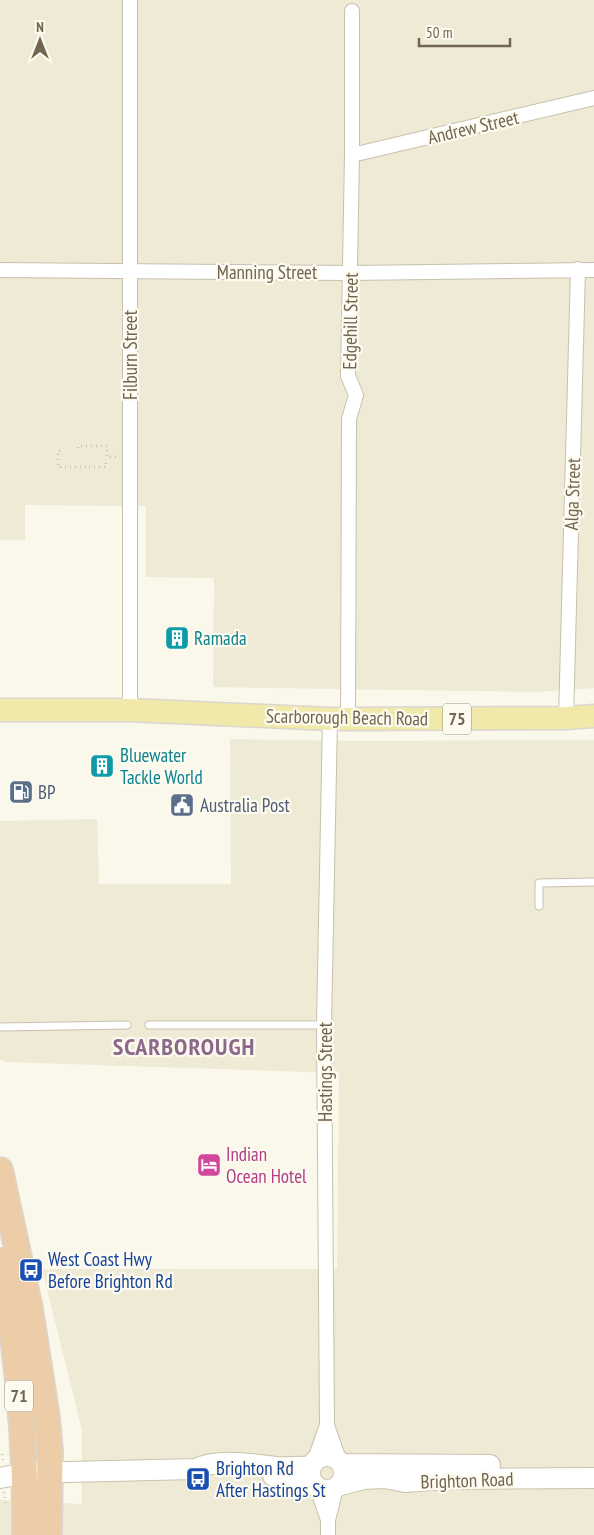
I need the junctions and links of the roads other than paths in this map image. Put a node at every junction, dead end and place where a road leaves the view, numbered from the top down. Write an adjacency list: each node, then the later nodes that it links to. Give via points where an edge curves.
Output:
1 (130, 0): 8 (street, Filburn Street)
2 (352, 11): 4 (street, Edgehill Street)
3 (594, 98): 4 (street, Andrew Street)
4 (352, 155): 9 (street, Edgehill Street)
5 (578, 269): 7 (street, Manning Street); 9 (street, Manning Street); 13 (street, Alga Street)
6 (0, 270): 8 (street, Manning Street)
7 (594, 270)
8 (131, 272): 9 (street, Manning Street); 11 (street, Filburn Street)
9 (350, 273): 14 (street, Edgehill Street, via 348,376 356,395 349,419)
10 (0, 710): 11 (main road, Scarborough Beach Road / 75)
11 (130, 710): 14 (main road, Scarborough Beach Road / 75); 15 (main road, Scarborough Beach Road / 75)
12 (594, 716): 13 (main road, Scarborough Beach Road / 75)
13 (566, 718): 14 (main road, Scarborough Beach Road / 75)
14 (339, 719): 20 (street, Hastings Street)
15 (0, 722)
16 (594, 882): 17 (lane, via 539,883)
17 (538, 906)
18 (149, 1024): 20 (lane)
19 (127, 1025): 21 (lane)
20 (324, 1025): 24 (street, Hastings Street)
21 (0, 1027)
22 (0, 1170): 28 (highway, 71, via 30,1309 47,1418)
23 (0, 1261): 29 (highway, 71, via 11,1320)
24 (327, 1425): 25 (street, Hastings Street); 32 (street, Hastings Street)
25 (340, 1462): 26 (street, Brighton Road); 32 (street, via 345,1474); 32 (street, Brighton Road, via 334,1457 323,1456)
26 (594, 1465)
27 (0, 1466): 29 (street, Brighton Road)
28 (50, 1472): 29 (street, Brighton Road); 32 (street, Brighton Road, via 195,1469 206,1476); 34 (highway, 71)
29 (25, 1473): 30 (street, Brighton Road); 33 (highway, 71)
30 (0, 1478)
31 (594, 1478): 32 (street, Brighton Road, via 405,1482 384,1478)
32 (322, 1479): 35 (street, Hastings Street)
33 (25, 1535)
34 (49, 1535)
35 (328, 1535)

